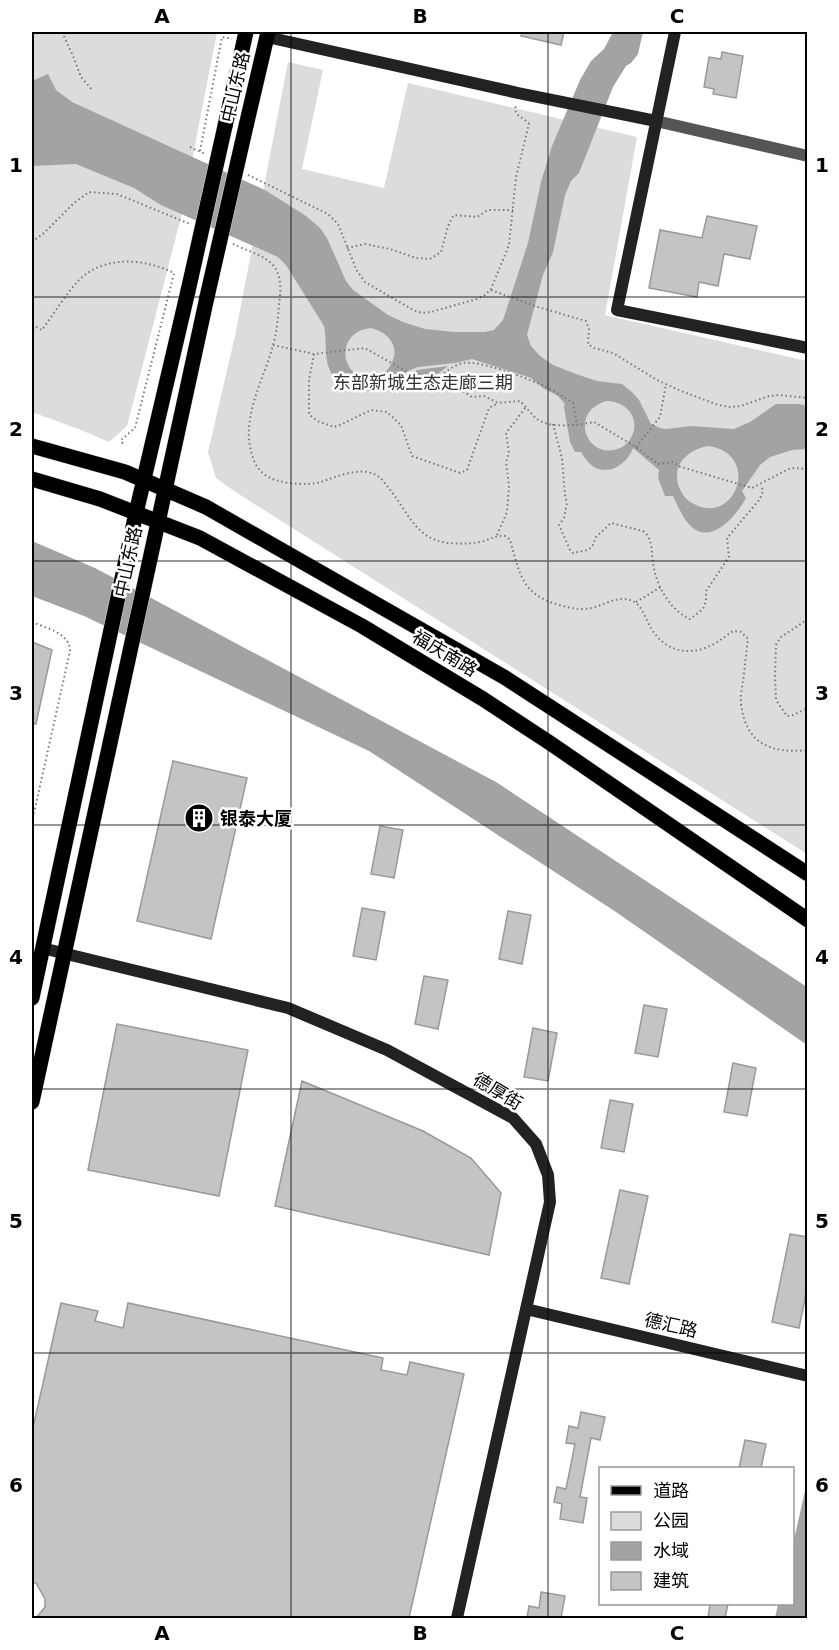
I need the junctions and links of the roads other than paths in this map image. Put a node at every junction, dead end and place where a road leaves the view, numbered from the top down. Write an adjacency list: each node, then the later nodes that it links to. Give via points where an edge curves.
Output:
1 (675, 32): 4 (street)
2 (268, 34): 4 (street); 10 (main road, 中山东路, bridge)
3 (244, 36): 9 (main road, 中山东路, bridge)
4 (656, 121): 5 (street); 6 (street, via 617,310)
5 (807, 156)
6 (807, 348)
7 (32, 446): 9 (main road, 福庆南路)
8 (32, 479): 11 (main road, 福庆南路)
9 (144, 480): 10 (main road, 福庆南路); 11 (main road, 中山东路)
10 (164, 489): 12 (main road, 中山东路); 13 (main road, 福庆南路, via 216,513 504,676)
11 (136, 513): 12 (main road, 福庆南路); 15 (main road, 中山东路)
12 (157, 521): 14 (main road, 福庆南路, via 200,538 362,626 483,699); 16 (main road, 中山东路)
13 (807, 874)
14 (807, 920)
15 (42, 948): 16 (street, 德厚街); 17 (main road, 中山东路)
16 (64, 954): 18 (main road, 中山东路); 19 (street, 德厚街, via 288,1008 387,1050 513,1118 536,1144 548,1175 550,1202)
17 (32, 998)
18 (32, 1102)
19 (526, 1309): 20 (street, 德汇路); 21 (street, 德厚街)
20 (807, 1376)
21 (457, 1618)

